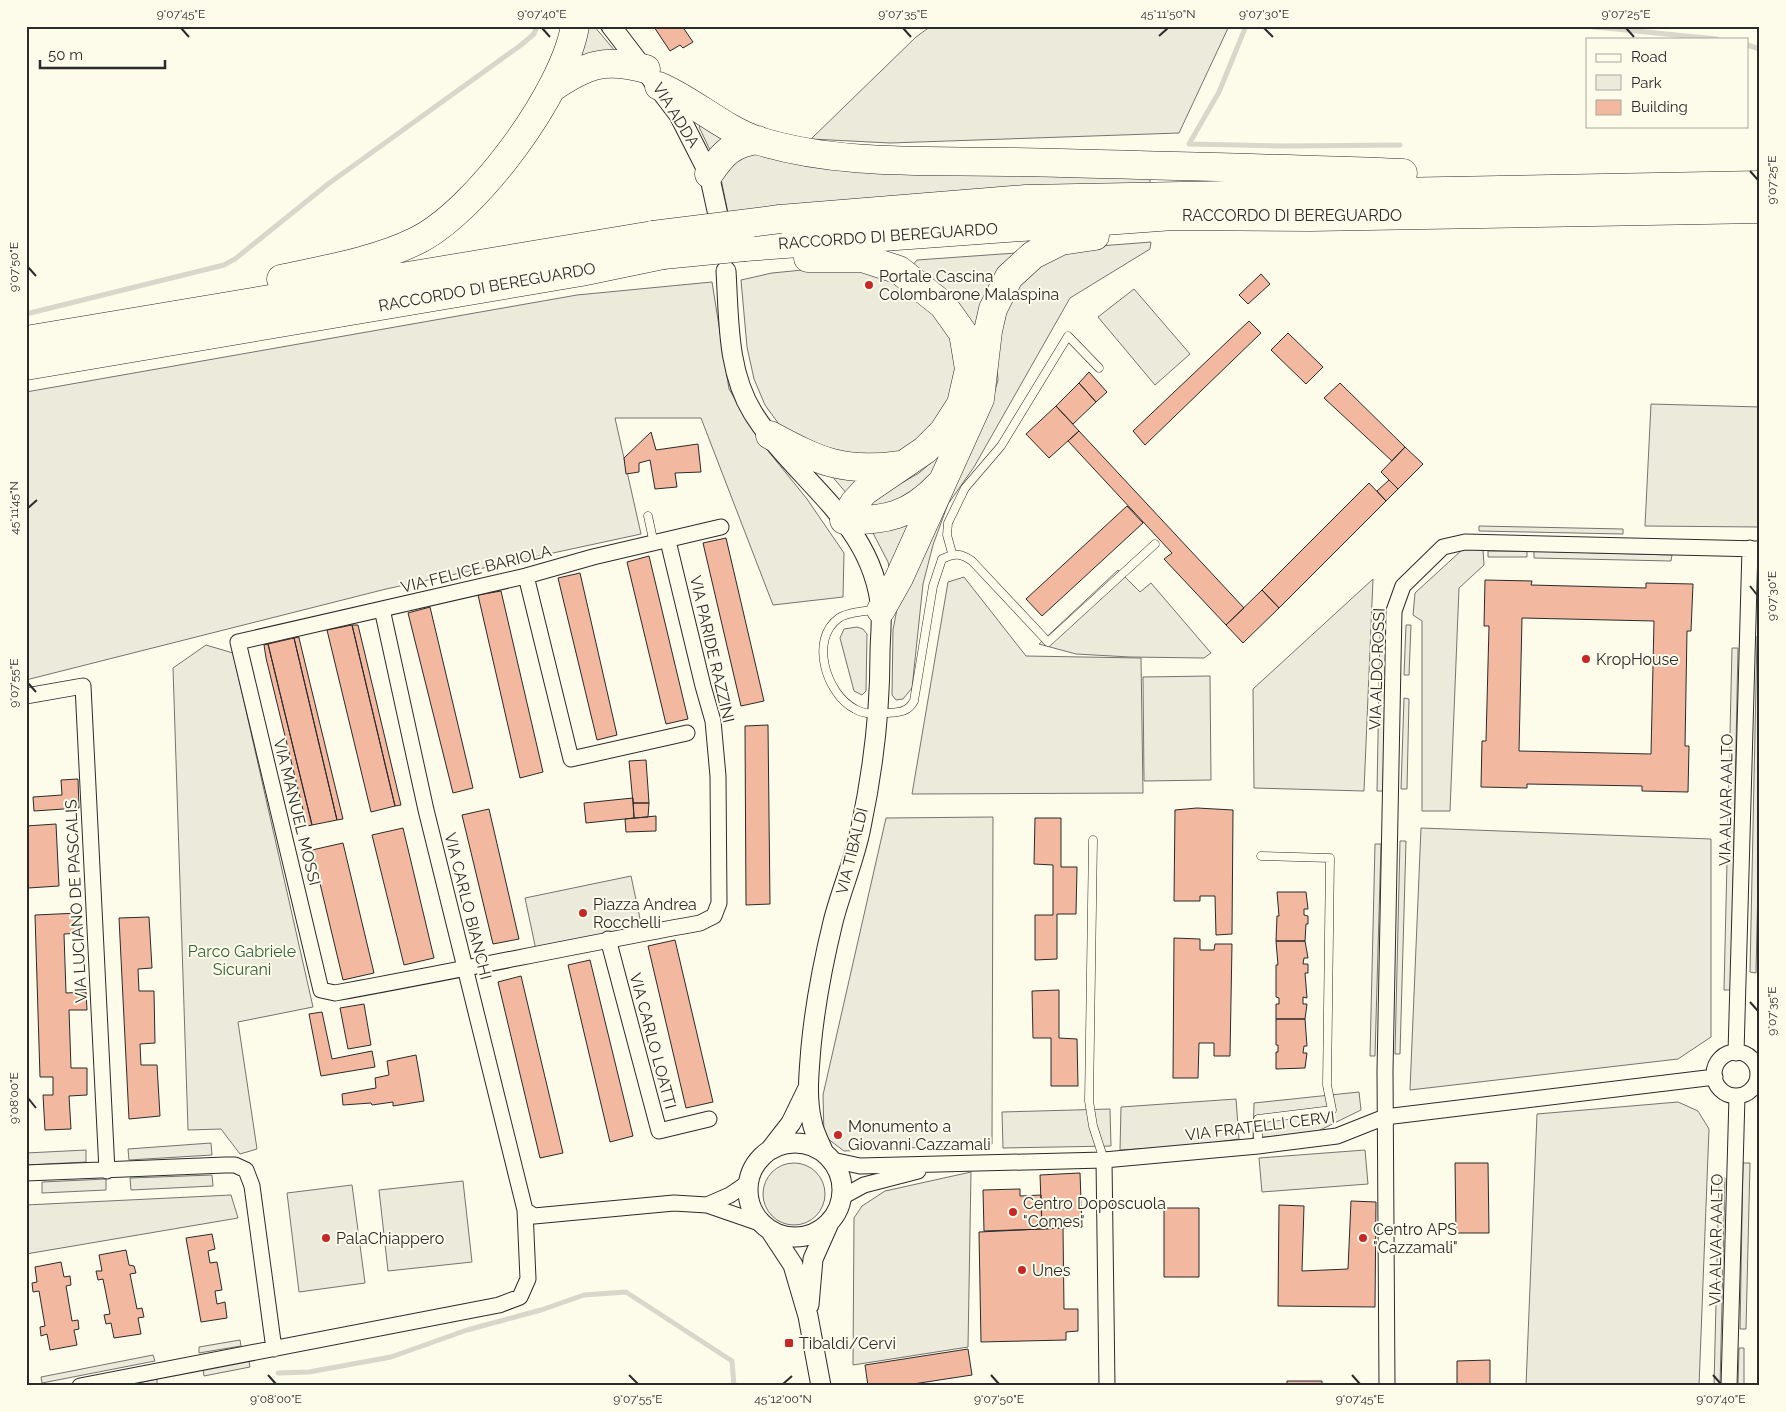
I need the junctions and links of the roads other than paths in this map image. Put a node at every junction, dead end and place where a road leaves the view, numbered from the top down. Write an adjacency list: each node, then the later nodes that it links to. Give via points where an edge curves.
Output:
1 (575, 26): 4 (highway, via 567,58)
2 (613, 27): 3 (street, VIA ADDA)
3 (653, 78): 4 (highway, via 625,63 598,63 574,73); 5 (highway, via 716,119); 6 (street, VIA ADDA, via 679,116)
4 (551, 89): 14 (highway, via 492,176 450,218 417,240 385,253)
5 (758, 140): 6 (highway, via 740,143 727,151); 8 (highway, via 849,158 1241,166)
6 (709, 174): 10 (street, VIA ADDA)
7 (1760, 185): 8 (highway, RACCORDO DI BEREGUARDO)
8 (1614, 186): 12 (highway, RACCORDO DI BEREGUARDO, bridge, via 1026,199 780,219)
9 (1760, 209): 11 (highway, RACCORDO DI BEREGUARDO)
10 (718, 216)
11 (1311, 217): 13 (highway, RACCORDO DI BEREGUARDO, via 1127,218); 20 (highway, via 1131,230 1061,241 1033,254 1009,277 993,309 980,399)
12 (661, 252): 13 (highway, RACCORDO DI BEREGUARDO, bridge); 14 (highway, RACCORDO DI BEREGUARDO); 16 (highway, RACCORDO DI BEREGUARDO, via 581,272)
13 (739, 259): 18 (street, via 733,366 753,413); 19 (highway, via 862,258 899,270 943,305 963,333 969,370 961,404 943,432 925,450)
14 (103, 326): 15 (highway, RACCORDO DI BEREGUARDO)
15 (26, 340)
16 (26, 366)
17 (1099, 368): 27 (lane, via 1068,336 1001,446 966,488 948,523 947,535)
18 (770, 435): 19 (highway, via 823,462 871,469); 22 (street, VIA TIBALDI)
19 (903, 464): 22 (highway, via 865,491)
20 (947, 476): 22 (highway, via 914,506 895,516); 30 (highway)
21 (648, 516): 24 (lane)
22 (844, 520): 30 (street, VIA TIBALDI, via 867,557)
23 (722, 527): 24 (street, VIA FELICE BARIOLA)
24 (661, 542): 28 (street, VIA FELICE BARIOLA); 37 (street, VIA PARIDE RAZZINI, via 714,721 720,903 714,916 700,923)
25 (1155, 544): 27 (lane, via 1048,642 972,561)
26 (1755, 548): 39 (street, VIA ALVAR AALTO); 44 (street, VIA ALDO ROSSI, via 1465,542 1442,547 1403,586 1394,611)
27 (952, 553): 33 (lane, via 942,559 936,572 914,701 904,711)
28 (526, 576): 29 (street, VIA FELICE BARIOLA); 34 (street, via 571,759)
29 (382, 609): 31 (street, VIA FELICE BARIOLA); 38 (street, VIA CARLO BIANCHI, via 426,810)
30 (881, 610): 33 (street, VIA TIBALDI); 33 (lane, via 841,617 824,637 824,655 835,690 854,709)
31 (238, 642): 38 (street, VIA MANUEL MOSSI, via 321,990 335,993)
32 (26, 696): 51 (street, VIA LUCIANO DE PASCALIS, via 83,686)
33 (878, 714): 42 (street, VIA TIBALDI, via 861,828 834,922 814,1013)
34 (687, 732)
35 (1093, 840): 49 (lane, via 1089,1101)
36 (1261, 856): 46 (lane, via 1330,858 1327,1084 1332,1110 1258,1119)
37 (608, 939): 38 (street); 45 (street, VIA CARLO LOATTI, via 659,1131)
38 (466, 970): 56 (street, VIA CARLO BIANCHI)
39 (1736, 1052): 40 (street, via 1750,1057); 41 (street, via 1723,1057 1715,1070)
40 (1759, 1069): 43 (street, via 1754,1088)
41 (1715, 1077): 43 (street, via 1720,1088); 44 (street, VIA FRATELLI CERVI)
42 (807, 1090): 47 (street, VIA TIBALDI, via 791,1122); 48 (street, VIA TIBALDI, via 812,1124)
43 (1737, 1096): 65 (street, VIA ALVAR AALTO)
44 (1385, 1117): 46 (street, VIA FRATELLI CERVI, via 1337,1136); 64 (street, VIA ALDO ROSSI)
45 (709, 1119)
46 (1258, 1146): 49 (street, VIA FRATELLI CERVI)
47 (770, 1150): 48 (street, via 797,1143); 53 (street, via 756,1164)
48 (828, 1157): 50 (street, VIA FRATELLI CERVI, via 860,1166); 54 (street, via 840,1178)
49 (1104, 1160): 50 (street, VIA FRATELLI CERVI); 63 (street)
50 (954, 1164): 54 (street, VIA FRATELLI CERVI, via 872,1182)
51 (107, 1171): 52 (street); 60 (street, via 235,1165 246,1170 252,1186)
52 (26, 1173)
53 (749, 1182): 55 (street); 58 (street, via 752,1210)
54 (842, 1197): 57 (street)
55 (707, 1205): 56 (street, via 674,1203 534,1216); 58 (street)
56 (525, 1210): 60 (street, VIA CARLO BIANCHI, via 528,1279 520,1297 499,1305)
57 (829, 1223): 58 (street, via 816,1233 800,1237 785,1236); 59 (street, via 813,1259)
58 (766, 1227): 59 (street, via 793,1265)
59 (808, 1316): 62 (street)
60 (274, 1349): 61 (street)
61 (80, 1386)
62 (821, 1386)
63 (1107, 1386)
64 (1387, 1386)
65 (1729, 1386)

